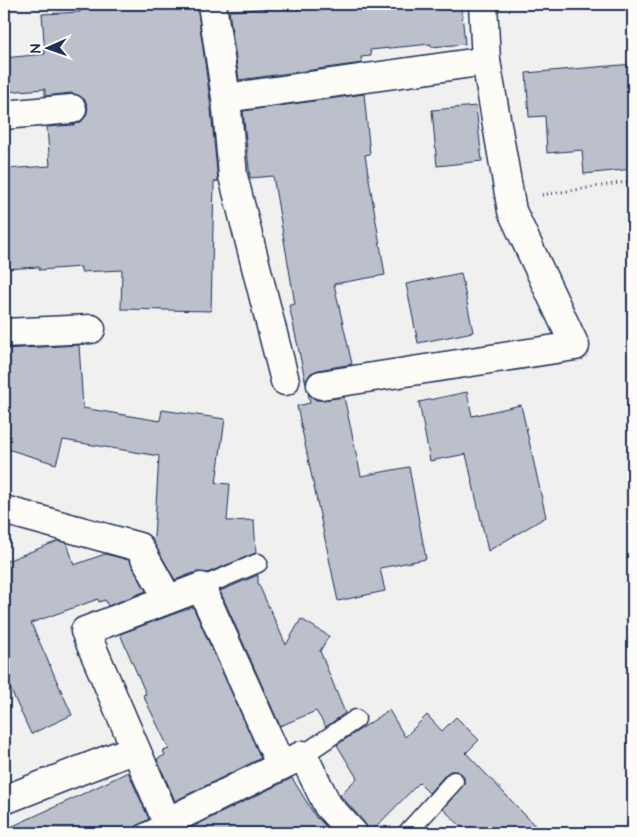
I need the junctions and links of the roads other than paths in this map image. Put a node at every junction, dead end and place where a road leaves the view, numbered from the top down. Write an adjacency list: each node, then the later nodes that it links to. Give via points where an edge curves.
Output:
1 (212, 4): 4 (street)
2 (483, 4): 3 (street)
3 (486, 61): 4 (street); 10 (street, via 512,211 576,346)
4 (226, 98): 9 (street, via 233,176)
5 (72, 109): 6 (street)
6 (4, 115)
7 (91, 329): 8 (street)
8 (4, 333)
9 (285, 381)
10 (321, 385)
11 (4, 510): 14 (street, via 139,547)
12 (258, 563): 13 (lane)
13 (201, 586): 14 (street); 17 (street)
14 (168, 599): 16 (street, via 85,631)
15 (356, 719): 17 (lane)
16 (136, 749): 19 (street); 20 (street)
17 (292, 760): 20 (street); 21 (street)
18 (454, 781): 22 (lane)
19 (4, 800)
20 (156, 828)
21 (353, 833)
22 (407, 833)

